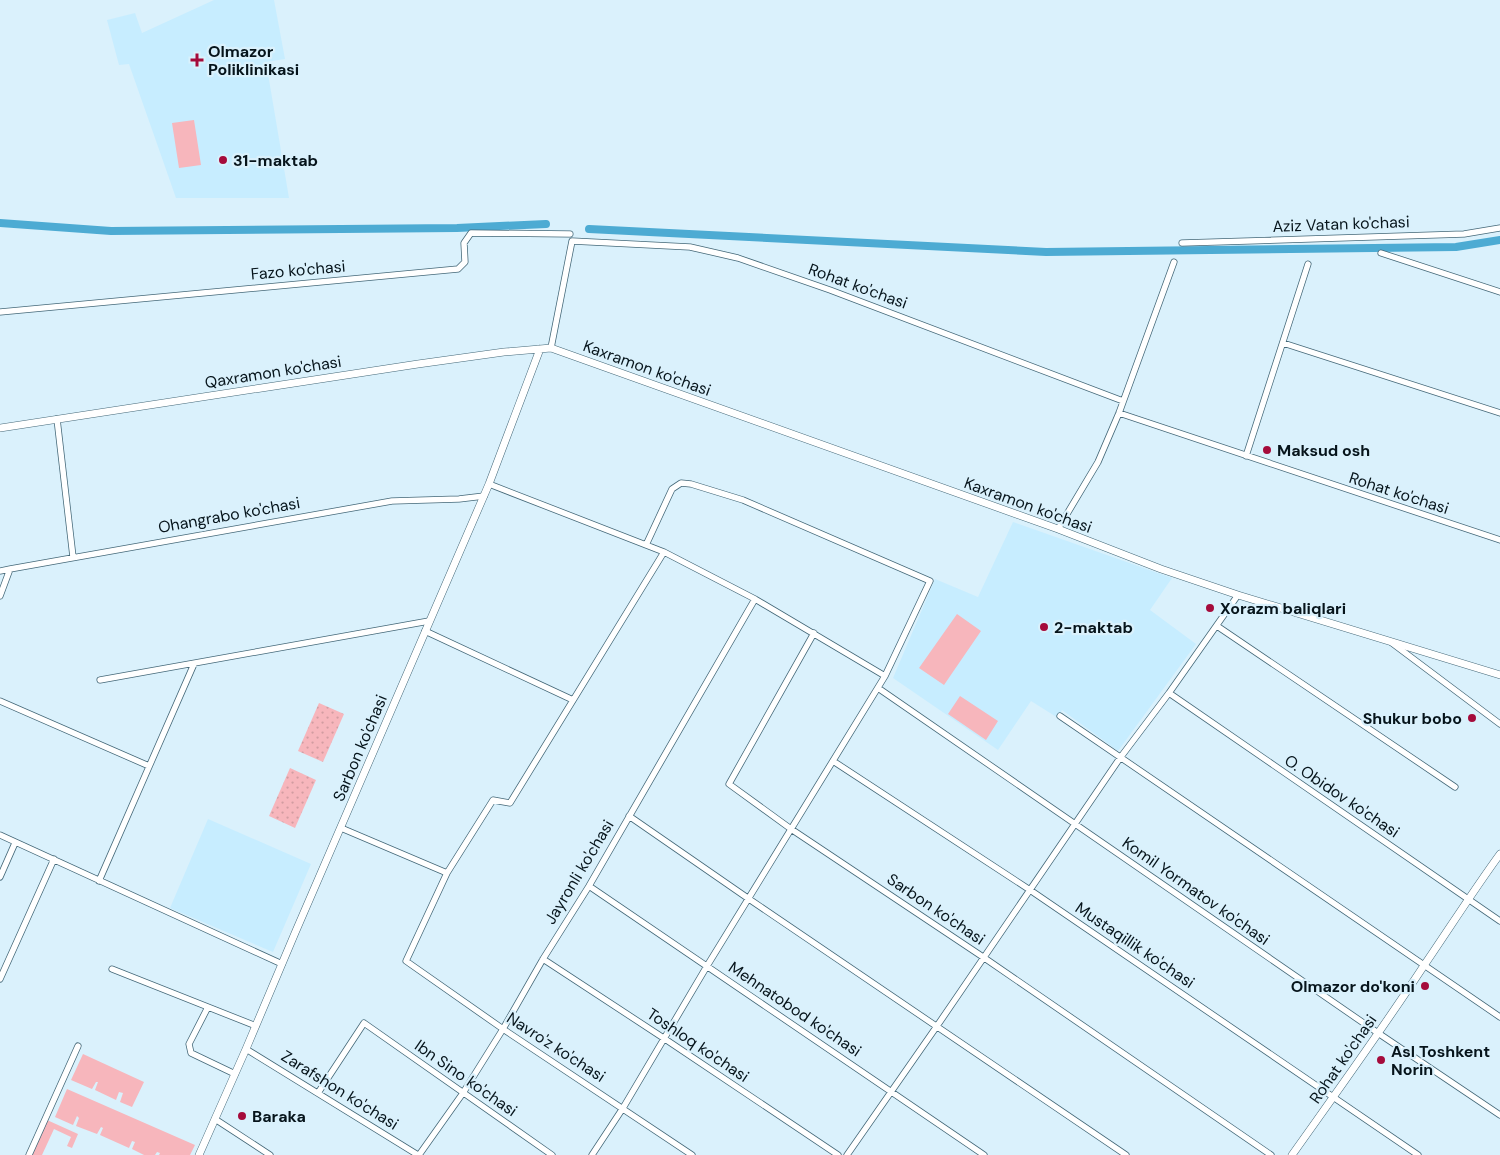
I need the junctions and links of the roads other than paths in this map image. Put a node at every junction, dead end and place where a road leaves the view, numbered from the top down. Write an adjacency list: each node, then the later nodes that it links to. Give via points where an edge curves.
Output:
1 (1500, 228): 3 (street, Aziz Vatan ko'chasi, via 1464,234)
2 (570, 234): 8 (street, Fazo ko'chasi, via 471,233 464,243 465,262 458,269)
3 (1182, 243)
4 (1381, 253): 7 (street)
5 (1174, 262): 12 (street)
6 (1308, 264): 9 (street)
7 (1500, 292)
8 (0, 312)
9 (1284, 343): 14 (street); 17 (street)
10 (551, 348): 11 (street, Qaxramon ko'chasi); 12 (street, Rohat ko'chasi, via 572,242 690,247 738,258 840,294); 20 (street, Kaxramon ko'chasi)
11 (540, 349): 15 (street, Qaxramon ko'chasi, via 418,364); 18 (street, Sarbon ko'chasi)
12 (1123, 401): 13 (street)
13 (1119, 413): 17 (street, Rohat ko'chasi); 20 (street, via 1098,462)
14 (1500, 413)
15 (57, 419): 16 (street, Qaxramon ko'chasi); 24 (street)
16 (0, 428)
17 (1246, 456): 21 (street, Rohat ko'chasi)
18 (489, 484): 19 (street, Sarbon ko'chasi); 22 (street)
19 (484, 496): 24 (street, Ohangrabo ko'chasi, via 392,501); 30 (street, Sarbon ko'chasi)
20 (1058, 529): 27 (street, Kaxramon ko'chasi)
21 (1500, 540)
22 (646, 545): 23 (street); 37 (street, via 672,489 680,482 743,500 930,581)
23 (664, 552): 29 (street); 41 (street)
24 (73, 557): 25 (street, Ohangrabo ko'chasi)
25 (10, 569): 26 (street, Ohangrabo ko'chasi); 28 (street)
26 (0, 570)
27 (1238, 595): 31 (street); 34 (street, Kaxramon ko'chasi)
28 (0, 596)
29 (755, 599): 33 (street); 49 (street, Jayronli ko'chasi)
30 (429, 621): 32 (street, Sarbon ko'chasi); 35 (street)
31 (1217, 626): 40 (street); 48 (street)
32 (425, 631): 41 (street); 51 (street, Sarbon ko'chasi)
33 (814, 633): 37 (street); 52 (street, Sarbon ko'chasi, via 729,784)
34 (1389, 641): 36 (street, Kaxramon ko'chasi); 44 (street)
35 (194, 664): 38 (street); 47 (street)
36 (1500, 675)
37 (885, 676): 39 (street)
38 (100, 680)
39 (878, 688): 46 (street); 50 (street, Komil Yormatov ko'chasi)
40 (1169, 693): 45 (street); 63 (street, O. Obidov ko'chasi)
41 (573, 700): 57 (street, via 510,803 494,800)
42 (0, 701): 47 (street)
43 (1060, 716): 45 (street)
44 (1500, 724)
45 (1120, 758): 50 (street); 69 (street)
46 (833, 762): 52 (street); 61 (street, Mustaqillik ko'chasi)
47 (149, 766): 59 (street)
48 (1455, 786)
49 (629, 816): 60 (street, Jayronli ko'chasi); 62 (street)
50 (1076, 824): 61 (street); 77 (street, Komil Yormatov ko'chasi)
51 (341, 828): 57 (street); 67 (street, Sarbon ko'chasi)
52 (791, 829): 62 (street); 65 (street, Sarbon ko'chasi)
53 (0, 835): 54 (street)
54 (16, 843): 56 (street); 58 (street)
55 (1500, 854): 63 (street, Rohat ko'chasi)
56 (54, 859): 59 (street); 71 (street)
57 (447, 873): 76 (street, Navro'z ko'chasi, via 406,962)
58 (0, 877)
59 (99, 880): 67 (street)
60 (590, 886): 66 (street, Jayronli ko'chasi); 68 (street, Mehnatobod ko'chasi)
61 (1030, 890): 65 (street); 85 (street, Mustaqillik ko'chasi)
62 (749, 899): 68 (street); 75 (street)
63 (1468, 899): 64 (street, O. Obidov ko'chasi); 69 (street, Rohat ko'chasi)
64 (1500, 921)
65 (983, 957): 75 (street); 100 (street, Sarbon ko'chasi)
66 (543, 959): 76 (street, Jayronli ko'chasi); 78 (street, Toshloq ko'chasi)
67 (282, 964): 74 (street, Sarbon ko'chasi)
68 (707, 966): 78 (street); 82 (street, Mehnatobod ko'chasi)
69 (1424, 966): 73 (street); 77 (street, Rohat ko'chasi)
70 (112, 970): 72 (street)
71 (0, 979)
72 (208, 1007): 74 (street); 81 (street, via 188,1044 191,1053)
73 (1500, 1017)
74 (256, 1026): 80 (street, Sarbon ko'chasi)
75 (937, 1026): 82 (street); 99 (street)
76 (503, 1029): 84 (street, Jayronli ko'chasi); 86 (street, Navro'z ko'chasi)
77 (1378, 1033): 85 (street, Rohat ko'chasi); 87 (street, Komil Yormatov ko'chasi)
78 (665, 1039): 86 (street); 96 (street, Toshloq ko'chasi)
79 (78, 1046): 89 (street)
80 (246, 1049): 81 (street, Sarbon ko'chasi); 83 (street, Zarafshon ko'chasi)
81 (235, 1074): 88 (street, Sarbon ko'chasi)
82 (892, 1092): 97 (street); 98 (street, Mehnatobod ko'chasi)
83 (318, 1093): 84 (street, Ibn Sino ko'chasi, via 364,1023); 92 (street, Zarafshon ko'chasi)
84 (463, 1093): 92 (street, Jayronli ko'chasi); 93 (street, Ibn Sino ko'chasi)
85 (1333, 1097): 101 (street, Rohat ko'chasi); 102 (street, Mustaqillik ko'chasi)
86 (623, 1108): 94 (street); 95 (street, Navro'z ko'chasi)
87 (1500, 1115)
88 (215, 1119): 90 (street, Sarbon ko'chasi); 91 (street)
89 (29, 1155)
90 (199, 1155)
91 (270, 1155)
92 (419, 1155)
93 (552, 1155)
94 (592, 1155)
95 (692, 1155)
96 (838, 1155)
97 (846, 1155)
98 (984, 1155)
99 (1126, 1155)
100 (1271, 1155)
101 (1292, 1155)
102 (1418, 1155)

